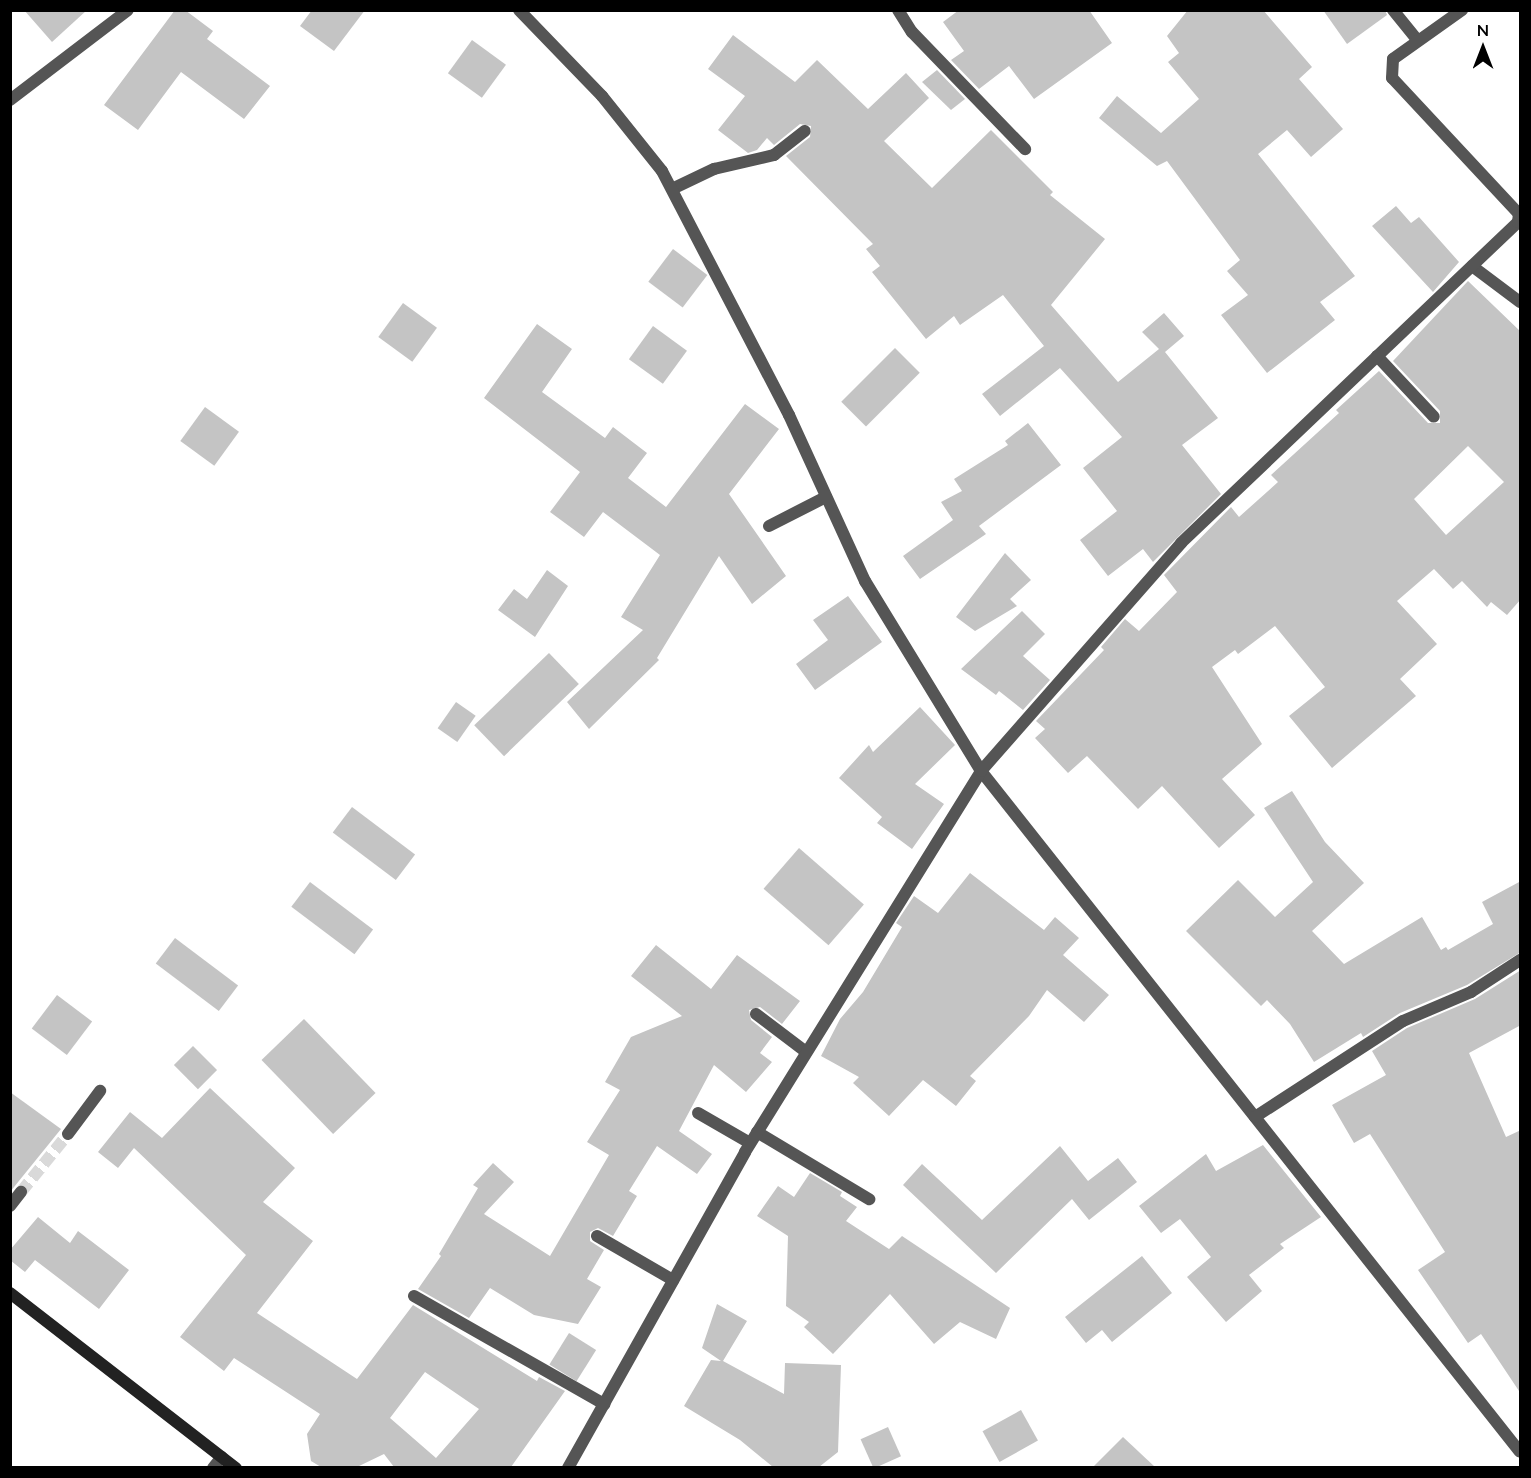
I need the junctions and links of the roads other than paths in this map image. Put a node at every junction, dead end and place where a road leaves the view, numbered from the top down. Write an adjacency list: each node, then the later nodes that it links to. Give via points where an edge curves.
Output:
1 (128, 10): 7 (street)
2 (519, 10): 10 (street, via 602,96)
3 (898, 10): 9 (street, via 912,32)
4 (1393, 10): 6 (street)
5 (1462, 10): 6 (street)
6 (1417, 40): 11 (street, via 1393,59 1392,78)
7 (10, 100)
8 (805, 131): 10 (street, via 774,155 714,169)
9 (1025, 149)
10 (672, 189): 16 (street, via 779,394)
11 (1520, 214): 12 (street, via 1517,224)
12 (1472, 266): 13 (street); 14 (street)
13 (1521, 302)
14 (1377, 356): 15 (street); 18 (street, via 1181,543)
15 (1434, 417)
16 (826, 497): 17 (street); 18 (street, via 865,581)
17 (769, 526)
18 (981, 771): 21 (street); 24 (street)
19 (1521, 960): 24 (street, via 1471,992 1403,1021)
20 (756, 1014): 21 (street)
21 (806, 1052): 26 (street)
22 (100, 1091): 25 (street)
23 (698, 1113): 26 (street)
24 (1255, 1118): 35 (street)
25 (68, 1134)
26 (754, 1138): 28 (street); 31 (street)
27 (21, 1192): 29 (street)
28 (869, 1199)
29 (10, 1206)
30 (597, 1236): 31 (street)
31 (673, 1280): 34 (street)
32 (10, 1293): 36 (street)
33 (414, 1296): 34 (street)
34 (604, 1404): 39 (street)
35 (1521, 1452)
36 (222, 1457): 37 (street); 38 (street)
37 (213, 1467)
38 (236, 1467)
39 (568, 1467)

